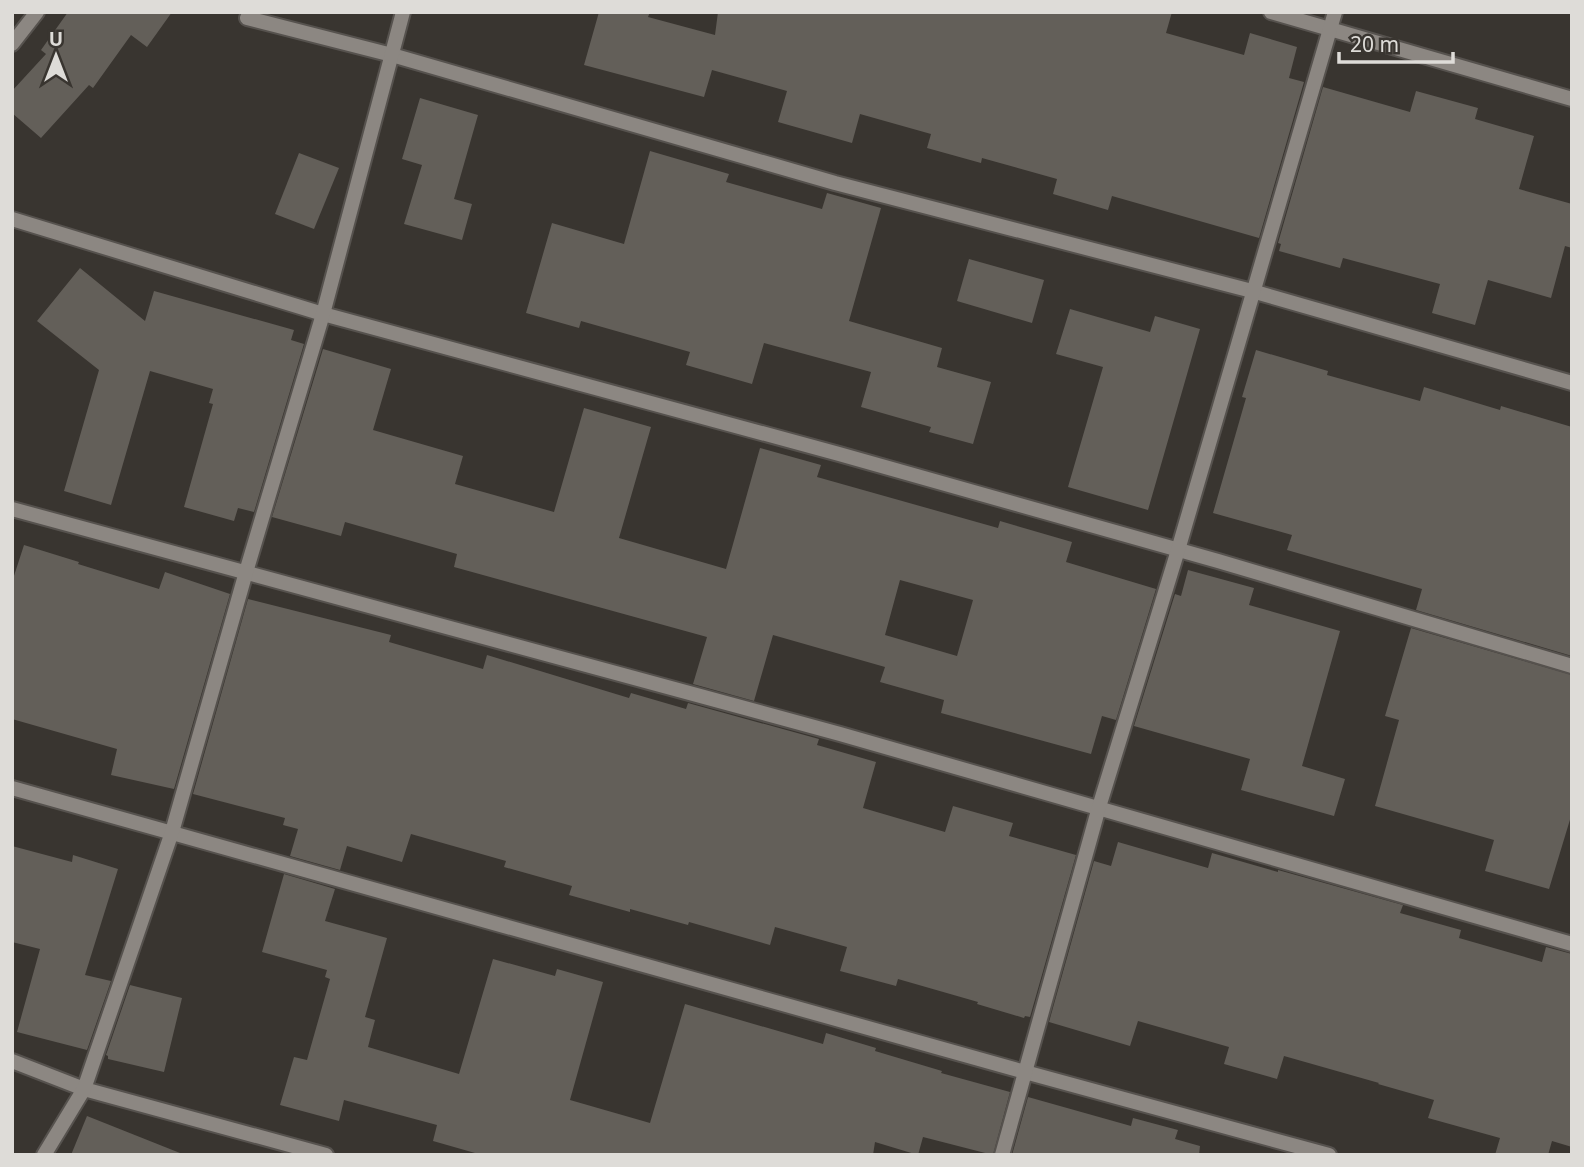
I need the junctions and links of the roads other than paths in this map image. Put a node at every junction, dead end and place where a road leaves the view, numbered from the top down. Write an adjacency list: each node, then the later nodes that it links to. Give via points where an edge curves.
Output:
1 (37, 12): 7 (street)
2 (403, 12): 8 (street)
3 (1271, 12): 6 (street)
4 (1335, 12): 6 (street)
5 (247, 18): 8 (street)
6 (1330, 29): 9 (street); 11 (street)
7 (12, 44)
8 (392, 55): 11 (street, via 835,183); 12 (street)
9 (1572, 99)
10 (12, 219): 12 (street)
11 (1252, 291): 13 (street); 15 (street)
12 (323, 314): 15 (street); 16 (street)
13 (1572, 383)
14 (12, 509): 16 (street)
15 (1178, 550): 17 (street); 19 (street)
16 (246, 572): 19 (street); 20 (street)
17 (1572, 666)
18 (12, 789): 20 (street)
19 (1100, 807): 21 (street); 23 (street)
20 (172, 832): 23 (street); 24 (street)
21 (1572, 944)
22 (12, 1061): 24 (street)
23 (1026, 1072): 27 (street); 28 (street)
24 (84, 1089): 25 (street); 26 (street)
25 (44, 1155)
26 (326, 1155)
27 (1002, 1155)
28 (1329, 1155)

